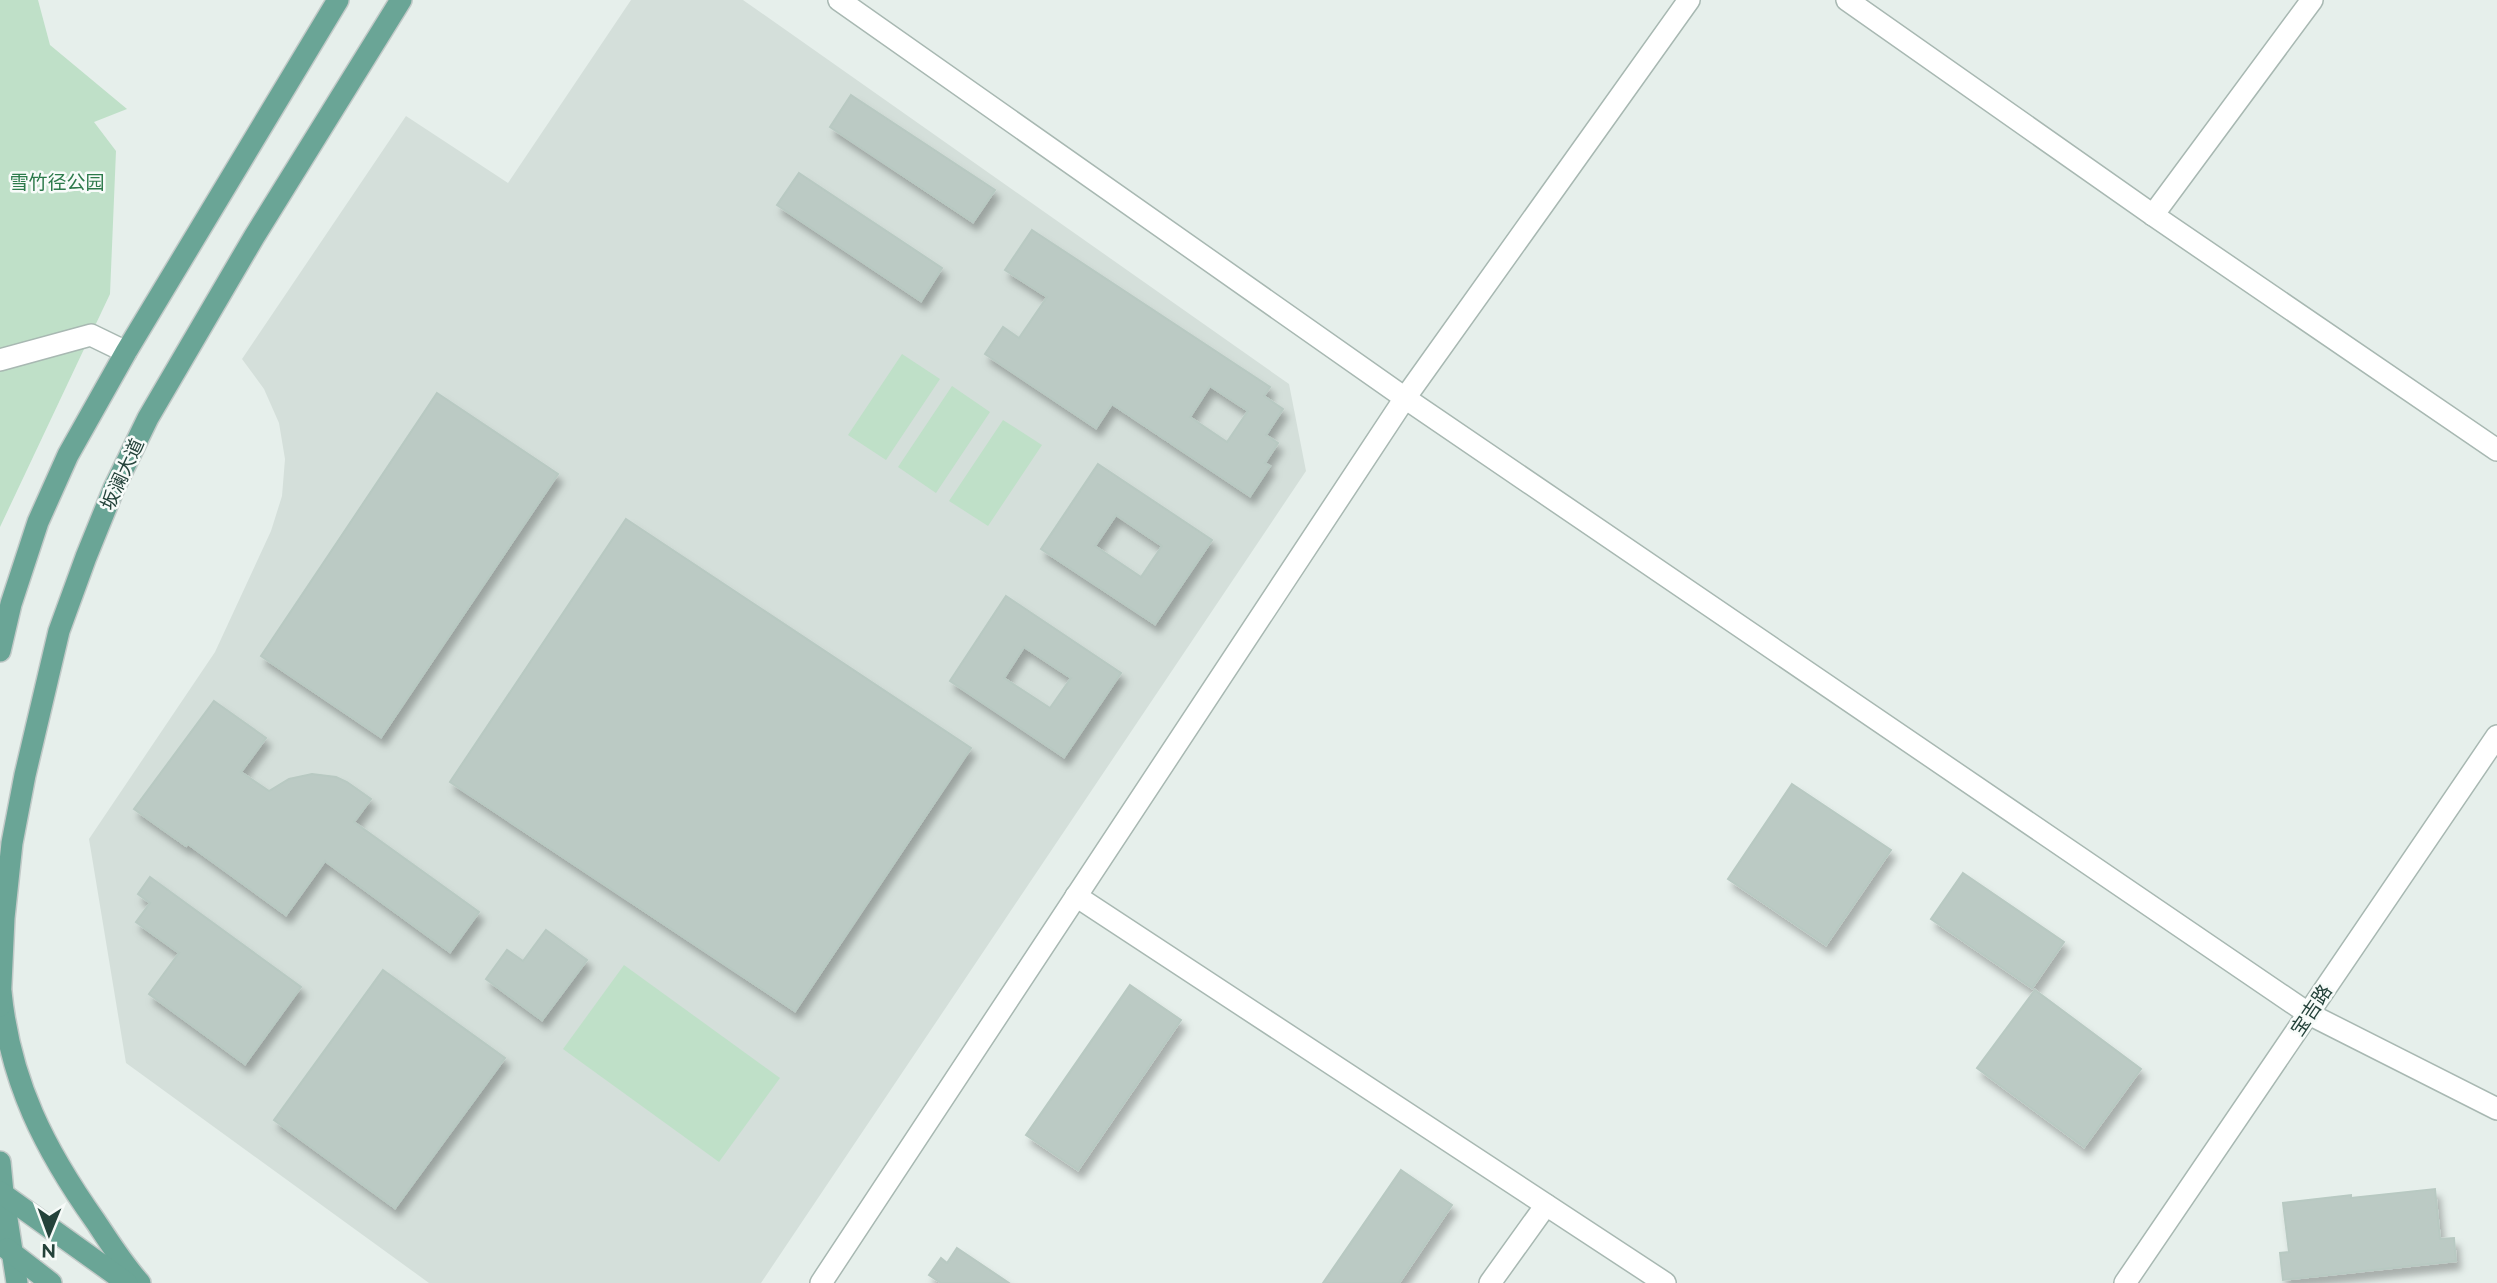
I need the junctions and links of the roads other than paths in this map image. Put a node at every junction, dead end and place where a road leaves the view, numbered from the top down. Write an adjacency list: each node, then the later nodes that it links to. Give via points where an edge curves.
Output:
1 (338, 0): 8 (main road)
2 (401, 0): 15 (main road, 坂澜大道, via 190,345 114,488 59,631 25,775 12,844)
3 (839, 0): 10 (street)
4 (1689, 0): 10 (street)
5 (1847, 0): 7 (street)
6 (2312, 0): 7 (street)
7 (2153, 215): 11 (street)
8 (126, 352): 9 (street, via 91,335); 12 (main road, via 68,454 38,522)
9 (0, 360)
10 (1405, 398): 14 (street); 17 (street)
11 (2497, 450)
12 (0, 651)
13 (2497, 736): 17 (street, 宝吉路)
14 (1076, 896): 21 (street); 27 (street)
15 (1, 987): 16 (main road, 坂澜大道); 26 (main road, via 9,1044 43,1140)
16 (0, 1006)
17 (2309, 1014): 18 (street); 30 (street, 宝吉路)
18 (2497, 1108)
19 (0, 1162): 20 (main road)
20 (1, 1193): 22 (main road); 25 (main road)
21 (1546, 1205): 28 (street); 29 (street)
22 (6, 1248): 23 (main road); 24 (main road)
23 (17, 1283)
24 (51, 1283)
25 (127, 1283)
26 (140, 1283)
27 (821, 1283)
28 (1490, 1283)
29 (1665, 1283)
30 (2125, 1283)

